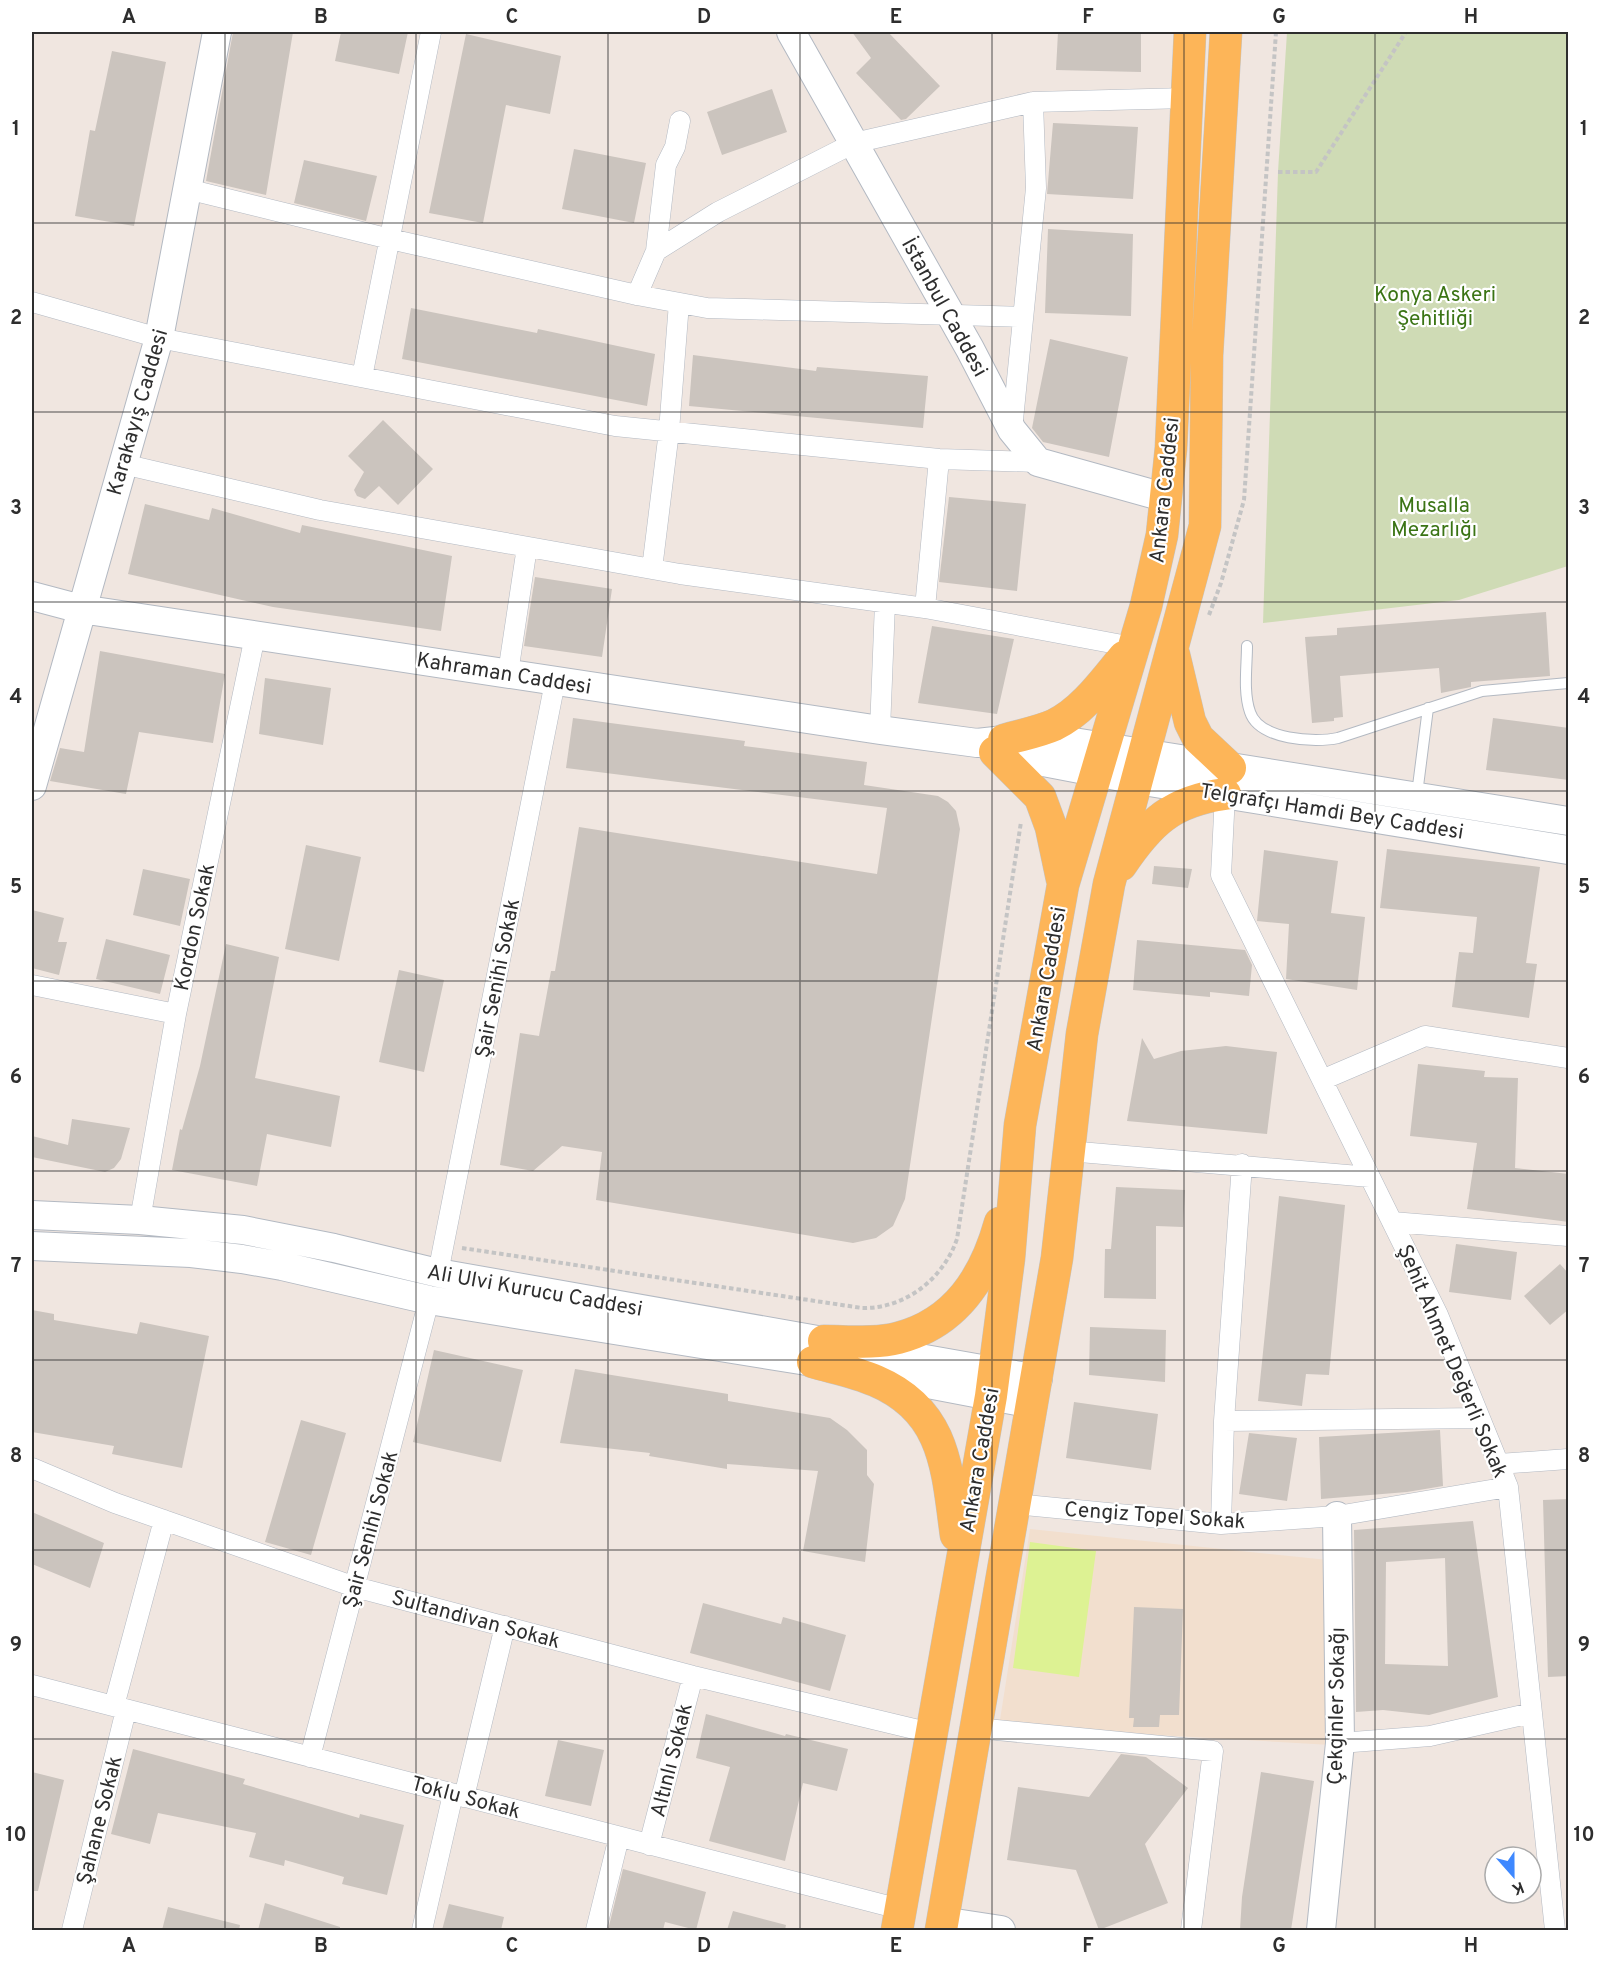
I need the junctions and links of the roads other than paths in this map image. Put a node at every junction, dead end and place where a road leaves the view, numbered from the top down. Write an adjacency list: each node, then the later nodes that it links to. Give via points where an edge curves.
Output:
1 (217, 32): 10 (street, Karakayış Caddesi)
2 (430, 32): 11 (street)
3 (791, 32): 9 (street, İstanbul Caddesi)
4 (1190, 32): 6 (main road, Ankara Caddesi)
5 (1226, 32): 33 (main road, Ankara Caddesi, via 1207,355 1206,525)
6 (1187, 98): 7 (street); 25 (main road, Ankara Caddesi)
7 (1033, 102): 9 (street); 17 (street, via 1036,188)
8 (680, 121): 12 (street, via 675,147 666,165)
9 (854, 143): 12 (street, via 718,212); 16 (street, İstanbul Caddesi)
10 (187, 189): 11 (street); 18 (street, Karakayış Caddesi)
11 (390, 239): 13 (street); 19 (street)
12 (656, 251): 13 (street)
13 (637, 295): 15 (street)
14 (32, 302): 18 (street)
15 (679, 303): 16 (street, via 707,308); 21 (street)
16 (950, 314): 17 (street); 20 (street, İstanbul Caddesi)
17 (1023, 317): 20 (street)
18 (159, 338): 19 (street); 24 (street, Karakayış Caddesi)
19 (362, 377): 21 (street, via 615,426)
20 (1012, 430): 23 (street, İstanbul Caddesi)
21 (669, 432): 22 (street); 27 (street)
22 (939, 459): 23 (street); 30 (street)
23 (1038, 462): 25 (street)
24 (123, 464): 26 (street, via 320,510); 31 (street, Karakayış Caddesi)
25 (1167, 498): 35 (main road, Ankara Caddesi, via 1154,575)
26 (527, 547): 27 (street); 36 (street)
27 (652, 569): 29 (street)
28 (32, 596): 31 (street, Kahraman Caddesi)
29 (885, 603): 30 (street); 40 (street)
30 (925, 608): 35 (street)
31 (81, 609): 32 (street, Kahraman Caddesi); 45 (street, Karakayış Caddesi)
32 (255, 636): 36 (street, Kahraman Caddesi); 52 (street, Kordon Sokak)
33 (1173, 646): 43 (main road, Ankara Caddesi); 44 (main road, via 1190,722)
34 (1247, 646): 39 (lane, via 1250,714 1258,724 1272,731 1320,742)
35 (1133, 647): 41 (main road, via 1093,694 1066,718); 42 (main road, Ankara Caddesi)
36 (508, 673): 37 (street, Kahraman Caddesi)
37 (555, 682): 40 (street, Kahraman Caddesi); 64 (street, Şair Senihi Sokak)
38 (1569, 683): 39 (lane, via 1496,688)
39 (1428, 708): 46 (lane)
40 (880, 730): 41 (street, Kahraman Caddesi)
41 (992, 745): 42 (street, Kahraman Caddesi, via 1061,740); 50 (main road, via 1040,797)
42 (1099, 759): 43 (street, Telgrafçı Hamdi Bey Caddesi); 50 (main road, Ankara Caddesi)
43 (1140, 767): 44 (street, Telgrafçı Hamdi Bey Caddesi); 49 (main road, Ankara Caddesi)
44 (1227, 781): 46 (street, Telgrafçı Hamdi Bey Caddesi); 48 (street, Telgrafçı Hamdi Bey Caddesi); 49 (main road, via 1153,823); 54 (street, Şehit Ahmet Değerli Sokak, via 1221,875)
45 (32, 786)
46 (1416, 797): 47 (street, Telgrafçı Hamdi Bey Caddesi)
47 (1569, 821)
48 (1569, 850)
49 (1109, 884): 56 (main road, Ankara Caddesi, via 1082,1034)
50 (1064, 885): 55 (main road, Ankara Caddesi)
51 (32, 985): 52 (street)
52 (176, 1014): 60 (street, Kordon Sokak)
53 (1569, 1058): 54 (street, via 1425,1036)
54 (1322, 1080): 58 (street, Şehit Ahmet Değerli Sokak)
55 (1020, 1125): 66 (main road, via 1012,1184 998,1231 985,1266 956,1308 938,1322 897,1338); 67 (main road, Ankara Caddesi)
56 (1068, 1151): 57 (street); 68 (main road, Ankara Caddesi, via 1057,1258)
57 (1242, 1164): 58 (street); 70 (street)
58 (1370, 1177): 61 (street, Şehit Ahmet Değerli Sokak)
59 (32, 1215): 60 (street, Ali Ulvi Kurucu Caddesi)
60 (140, 1220): 64 (street, Ali Ulvi Kurucu Caddesi, via 243,1230)
61 (1392, 1222): 62 (street); 69 (street, Şehit Ahmet Değerli Sokak, via 1438,1315)
62 (1569, 1236)
63 (32, 1246): 65 (street, Ali Ulvi Kurucu Caddesi, via 242,1259)
64 (438, 1273): 66 (street, Ali Ulvi Kurucu Caddesi)
65 (429, 1300): 66 (street, Ali Ulvi Kurucu Caddesi); 80 (street, Şair Senihi Sokak)
66 (819, 1352): 67 (street, Ali Ulvi Kurucu Caddesi); 79 (main road, via 899,1393 927,1417 946,1462)
67 (993, 1384): 68 (street, Ali Ulvi Kurucu Caddesi); 79 (main road, Ankara Caddesi)
68 (1035, 1391): 75 (main road, Ankara Caddesi)
69 (1480, 1418): 70 (street); 72 (street, Şehit Ahmet Değerli Sokak)
70 (1224, 1421): 78 (street)
71 (1569, 1459): 72 (street)
72 (1499, 1464): 74 (street, Şehit Ahmet Değerli Sokak)
73 (32, 1468): 77 (street, Sultandivan Sokak)
74 (1508, 1487): 76 (street, Cengiz Topel Sokak); 85 (street, Şehit Ahmet Değerli Sokak)
75 (1015, 1504): 78 (street, Cengiz Topel Sokak); 86 (main road, Ankara Caddesi)
76 (1337, 1516): 78 (street, Cengiz Topel Sokak); 88 (street, Çekginler Sokağı)
77 (164, 1520): 80 (street, Sultandivan Sokak); 84 (street, Şahane Sokak)
78 (1221, 1524)
79 (961, 1567): 87 (main road, Ankara Caddesi)
80 (355, 1587): 81 (street, Sultandivan Sokak); 89 (street, Şair Senihi Sokak)
81 (505, 1626): 82 (street, Sultandivan Sokak); 90 (street)
82 (693, 1676): 87 (street, Sultandivan Sokak); 92 (street, Altınlı Sokak)
83 (32, 1685): 84 (street, Toklu Sokak)
84 (120, 1708): 89 (street, Toklu Sokak); 95 (street, Şahane Sokak)
85 (1532, 1713): 88 (street, via 1430,1736); 101 (street, Şehit Ahmet Değerli Sokak)
86 (976, 1728): 94 (main road, Ankara Caddesi); 99 (street, via 1213,1751)
87 (931, 1733): 93 (main road, Ankara Caddesi)
88 (1340, 1743): 100 (street, Çekginler Sokağı)
89 (310, 1757): 90 (street, Toklu Sokak)
90 (459, 1795): 91 (street, Toklu Sokak); 96 (street)
91 (620, 1838): 92 (street, Toklu Sokak); 97 (street)
92 (650, 1845): 93 (street, Toklu Sokak)
93 (898, 1920)
94 (941, 1926): 98 (street)
95 (72, 1930)
96 (422, 1930)
97 (596, 1930)
98 (1001, 1930)
99 (1191, 1930)
100 (1321, 1930)
101 (1555, 1930)

